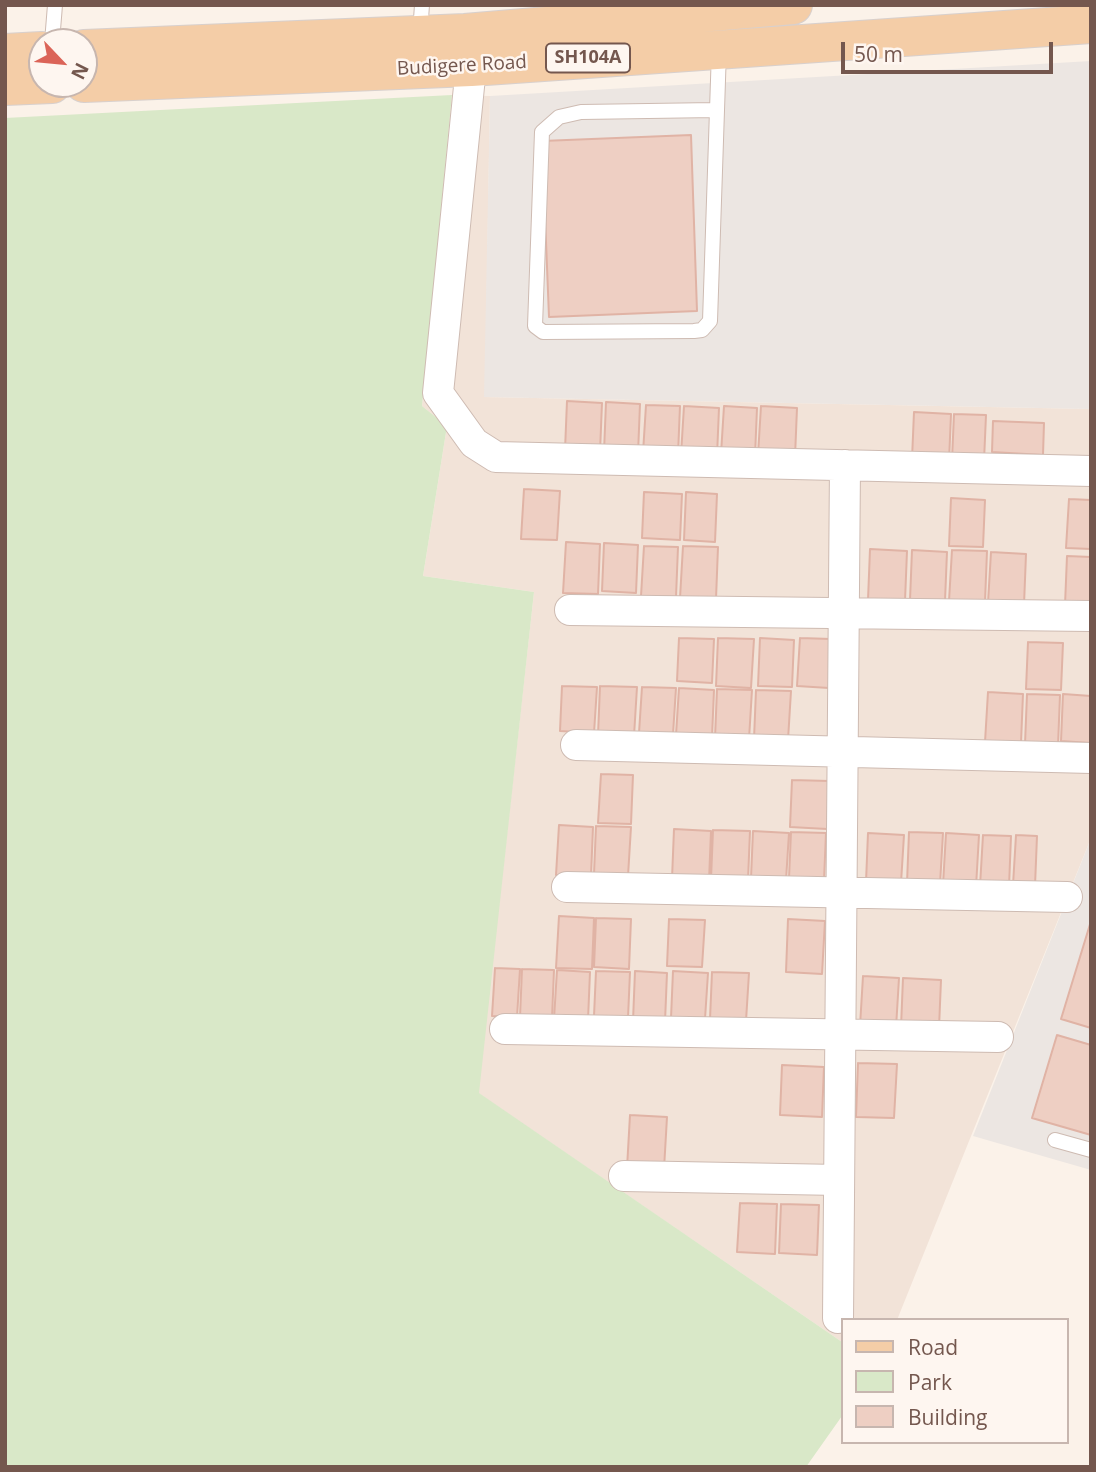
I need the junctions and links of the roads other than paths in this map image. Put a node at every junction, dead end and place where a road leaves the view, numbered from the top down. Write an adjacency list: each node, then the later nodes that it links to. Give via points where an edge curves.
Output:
1 (55, 5): 6 (lane)
2 (793, 5): 3 (main road, Budigere Road / SH104A)
3 (609, 12): 4 (main road, Budigere Road / SH104A)
4 (421, 20): 7 (main road, Budigere Road / SH104A)
5 (1091, 24): 8 (main road, Budigere Road / SH104A)
6 (53, 28)
7 (98, 48)
8 (719, 49): 11 (main road, Budigere Road / SH104A); 15 (lane)
9 (28, 52): 10 (main road)
10 (5, 53)
11 (471, 66): 12 (main road, Budigere Road / SH104A); 16 (street, via 438,393 474,443 496,457)
12 (98, 82)
13 (28, 85): 14 (main road)
14 (5, 86)
15 (715, 110): 15 (lane, via 710,321 694,331 543,332 535,326 542,132 559,117 581,112)
16 (845, 465): 17 (street); 19 (street)
17 (1091, 471)
18 (570, 610): 19 (street)
19 (844, 613): 20 (street); 22 (street)
20 (1091, 616)
21 (576, 745): 22 (street)
22 (842, 752): 23 (street); 25 (street)
23 (1091, 758)
24 (567, 887): 25 (street)
25 (842, 892): 26 (street); 28 (street)
26 (1067, 897)
27 (505, 1029): 28 (street)
28 (840, 1035): 29 (street); 33 (street)
29 (998, 1037)
30 (1055, 1140): 31 (lane)
31 (1091, 1150)
32 (624, 1176): 33 (street)
33 (839, 1180): 34 (street)
34 (838, 1318)

